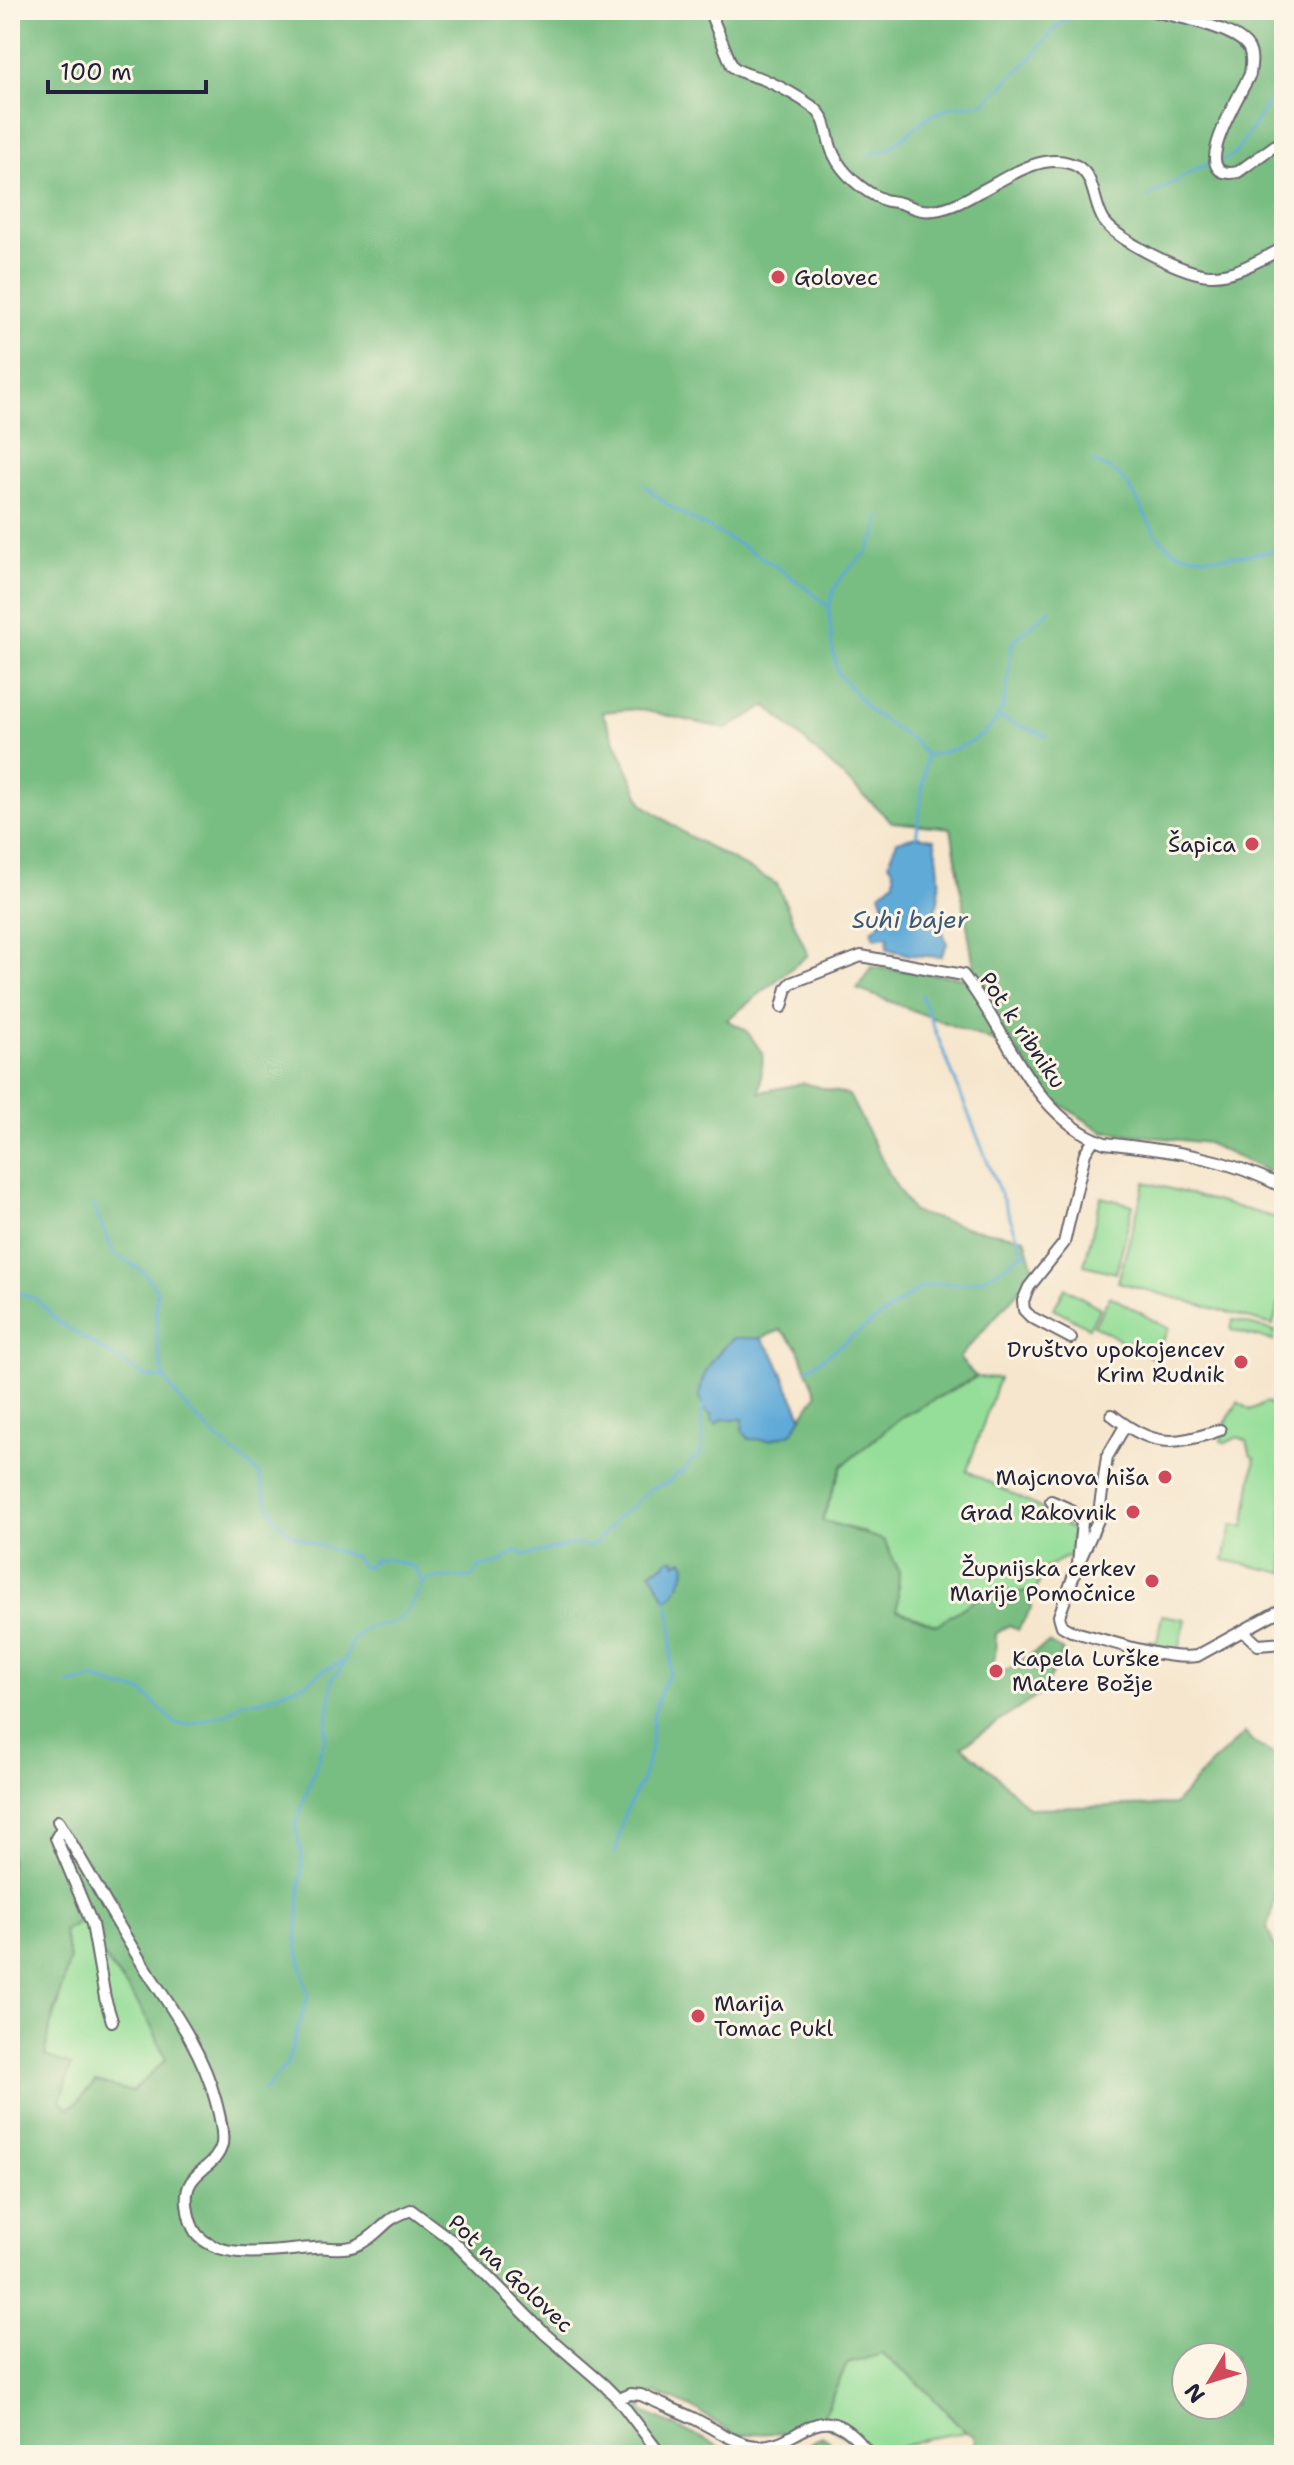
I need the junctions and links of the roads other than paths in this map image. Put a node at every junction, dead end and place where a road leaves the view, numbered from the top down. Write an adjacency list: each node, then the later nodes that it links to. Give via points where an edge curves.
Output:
1 (709, 10): 4 (street, via 732,66 813,107 827,126 839,165 883,200 915,210 950,207 1024,168 1060,160 1083,169 1090,178 1098,209 1111,228 1154,255 1194,271 1223,274)
2 (1149, 10): 3 (street, via 1230,34 1248,46 1250,74 1214,148 1222,171 1238,172)
3 (1284, 139)
4 (1284, 248)
5 (782, 1007): 6 (street, Pot k ribniku, via 791,983 861,956 963,975 1049,1105)
6 (1094, 1139): 7 (street, Pot k ribniku, via 1234,1165); 8 (street, via 1085,1153 1064,1243 1023,1301 1031,1317)
7 (1284, 1188)
8 (1071, 1338)
9 (1112, 1415): 10 (street)
10 (1125, 1426): 11 (street, via 1152,1439 1181,1442); 13 (street, via 1107,1457 1098,1520)
11 (1220, 1430)
12 (1051, 1501): 13 (street, via 1082,1522)
13 (1078, 1564): 15 (street, via 1059,1616 1071,1631 1191,1657)
14 (1284, 1608): 15 (street)
15 (1243, 1631): 16 (street, via 1258,1645)
16 (1284, 1643)
17 (112, 2021): 18 (street, Pot na Golovec, via 92,1924 56,1838 60,1824 179,2016 215,2099 222,2144 188,2184 186,2196 199,2236 229,2251 335,2249 355,2246 411,2210 454,2242)
18 (618, 2399): 19 (street, Pot na Golovec); 20 (street, via 641,2395 751,2445 772,2444 816,2423 830,2422)
19 (661, 2455)
20 (870, 2455)

